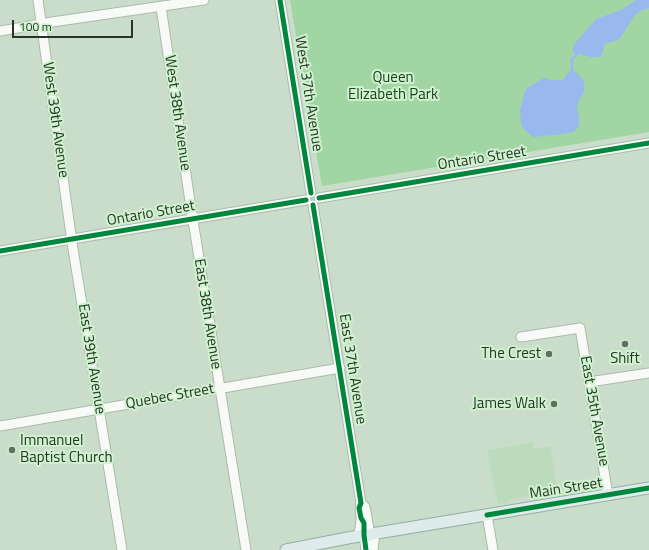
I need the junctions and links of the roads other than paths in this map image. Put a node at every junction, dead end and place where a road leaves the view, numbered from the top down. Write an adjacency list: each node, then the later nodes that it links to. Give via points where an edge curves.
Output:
1 (38, 0): 5 (street, West 39th Avenue)
2 (204, 0): 4 (street)
3 (280, 0): 8 (street, West 37th Avenue)
4 (161, 7): 5 (street); 9 (street, West 38th Avenue)
5 (42, 24): 6 (street); 10 (street, West 39th Avenue)
6 (0, 31)
7 (649, 143): 8 (street, Ontario Street)
8 (312, 199): 9 (street, Ontario Street); 13 (street, East 37th Avenue)
9 (192, 219): 10 (street, Ontario Street); 16 (street, East 38th Avenue)
10 (71, 239): 11 (street, Ontario Street); 17 (street, East 39th Avenue)
11 (0, 251)
12 (521, 337): 15 (street, East 35th Avenue, via 580,328)
13 (340, 368): 16 (street, Quebec Street); 22 (street, East 37th Avenue, via 362,503 365,506)
14 (649, 373): 15 (street)
15 (589, 382): 20 (street, East 35th Avenue)
16 (220, 389): 17 (street, Quebec Street); 24 (street, East 38th Avenue)
17 (99, 409): 18 (street, Quebec Street); 23 (street, East 39th Avenue)
18 (0, 426)
19 (649, 488): 20 (main road, Main Street)
20 (608, 495): 21 (main road, Main Street)
21 (487, 515): 22 (main road, Main Street); 28 (street)
22 (367, 535): 25 (main road, Main Street); 26 (street, East 37th Avenue); 27 (street, East 37th Avenue)
23 (122, 550)
24 (246, 550)
25 (286, 550)
26 (366, 550)
27 (373, 550)
28 (493, 550)

